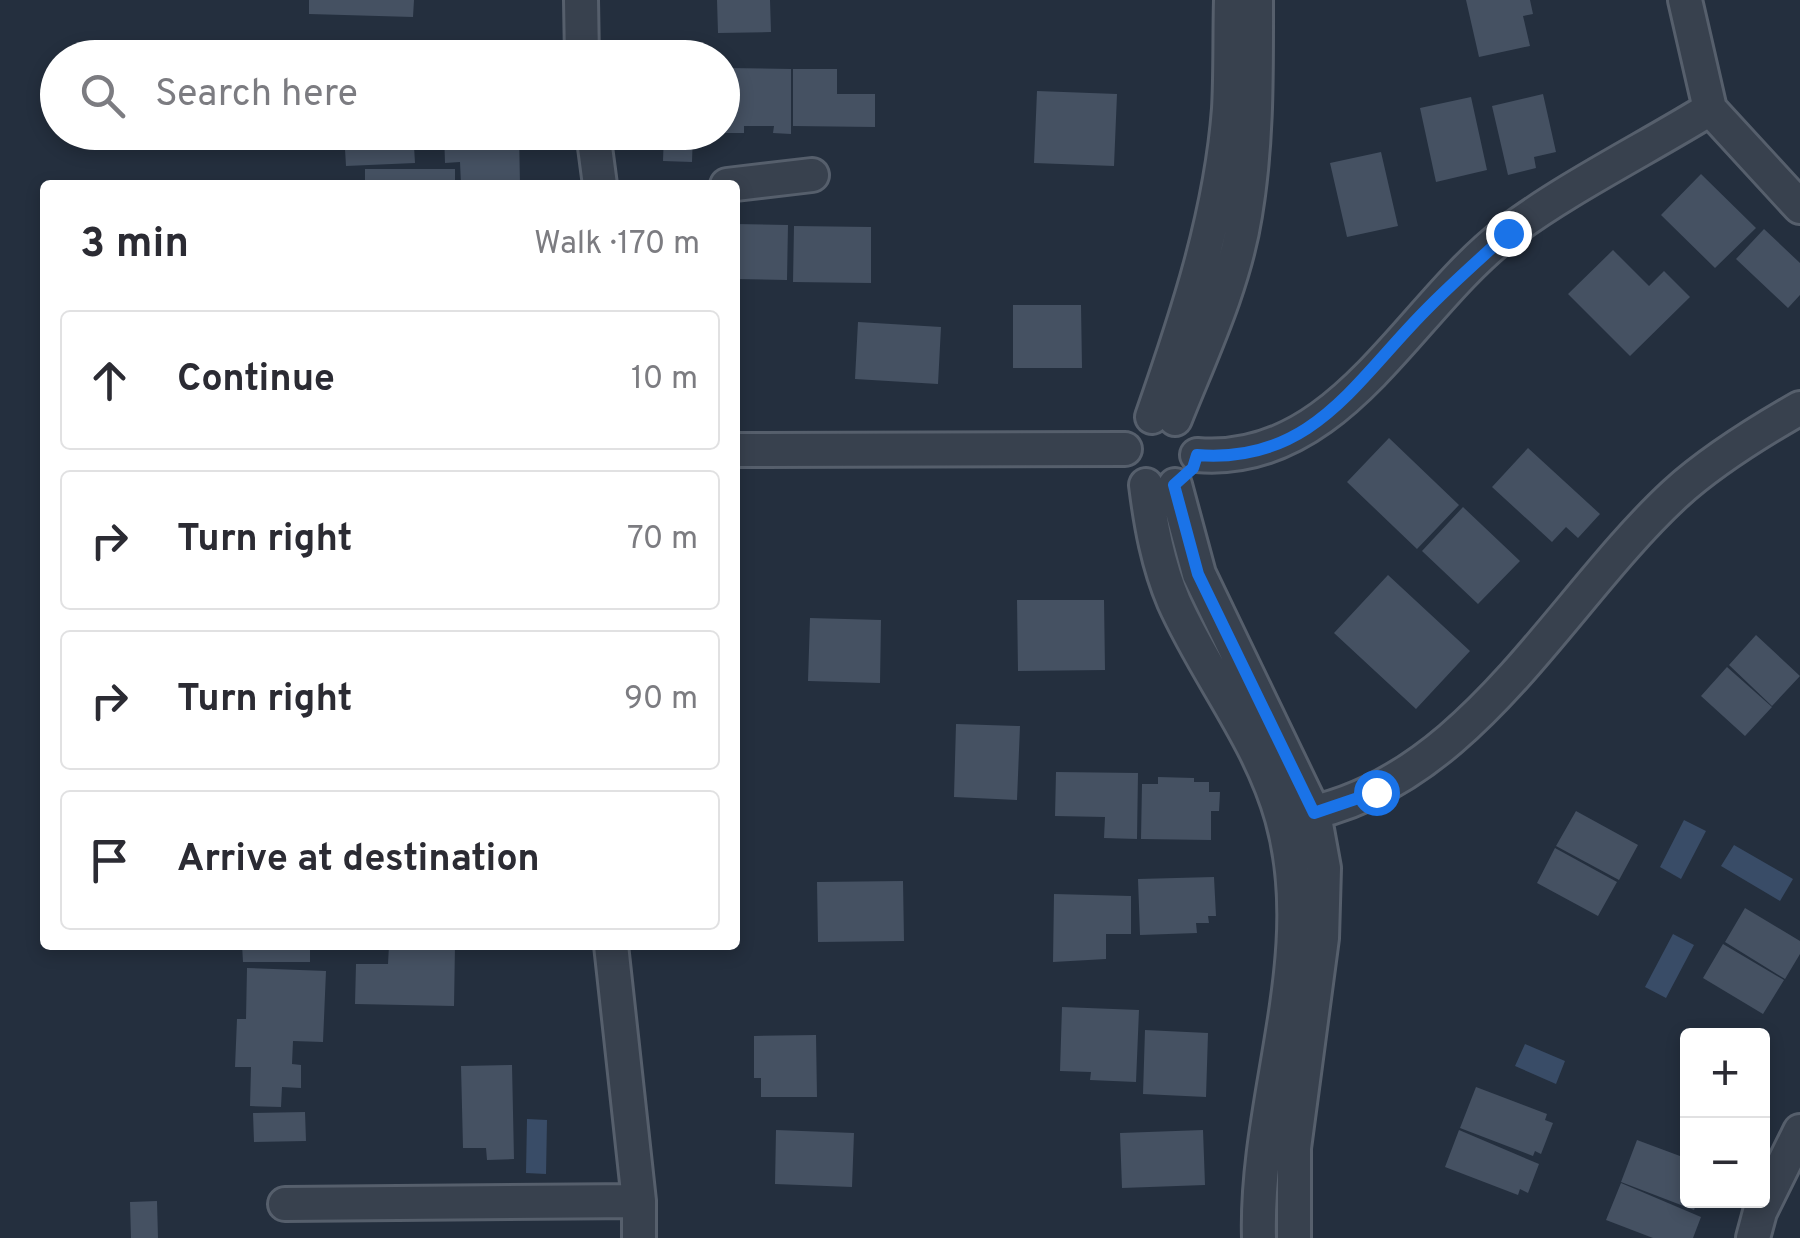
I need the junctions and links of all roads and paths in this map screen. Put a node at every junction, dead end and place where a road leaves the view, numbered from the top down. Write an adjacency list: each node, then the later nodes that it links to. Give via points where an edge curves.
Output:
1 (581, 0): 5 (street)
2 (1231, 0): 13 (street, via 1229,110 1213,219)
3 (1256, 0): 13 (street, via 1256,105 1245,218 1210,332)
4 (1685, 0): 6 (street)
5 (582, 40)
6 (1710, 110): 11 (street); 16 (street, via 1508,233 1423,312 1338,408 1276,448 1231,458)
7 (595, 150): 9 (street)
8 (812, 175): 10 (street)
9 (599, 180)
10 (740, 183)
11 (1800, 207)
12 (1800, 408): 18 (street, via 1676,494 1449,741 1376,792)
13 (1164, 418): 14 (street, via 1133,429); 16 (street, via 1190,432)
14 (1125, 449): 15 (street); 17 (street, via 1128,467)
15 (740, 450)
16 (1197, 455): 17 (street, via 1193,468)
17 (1160, 485): 18 (street)
18 (1298, 816): 24 (street, via 1292,978 1267,1107); 25 (street, via 1324,868 1322,938 1295,1129)
19 (612, 950): 21 (street)
20 (1800, 1131): 26 (street)
21 (639, 1201): 22 (street); 23 (street)
22 (285, 1204)
23 (639, 1238)
24 (1259, 1238)
25 (1294, 1238)
26 (1753, 1238)

